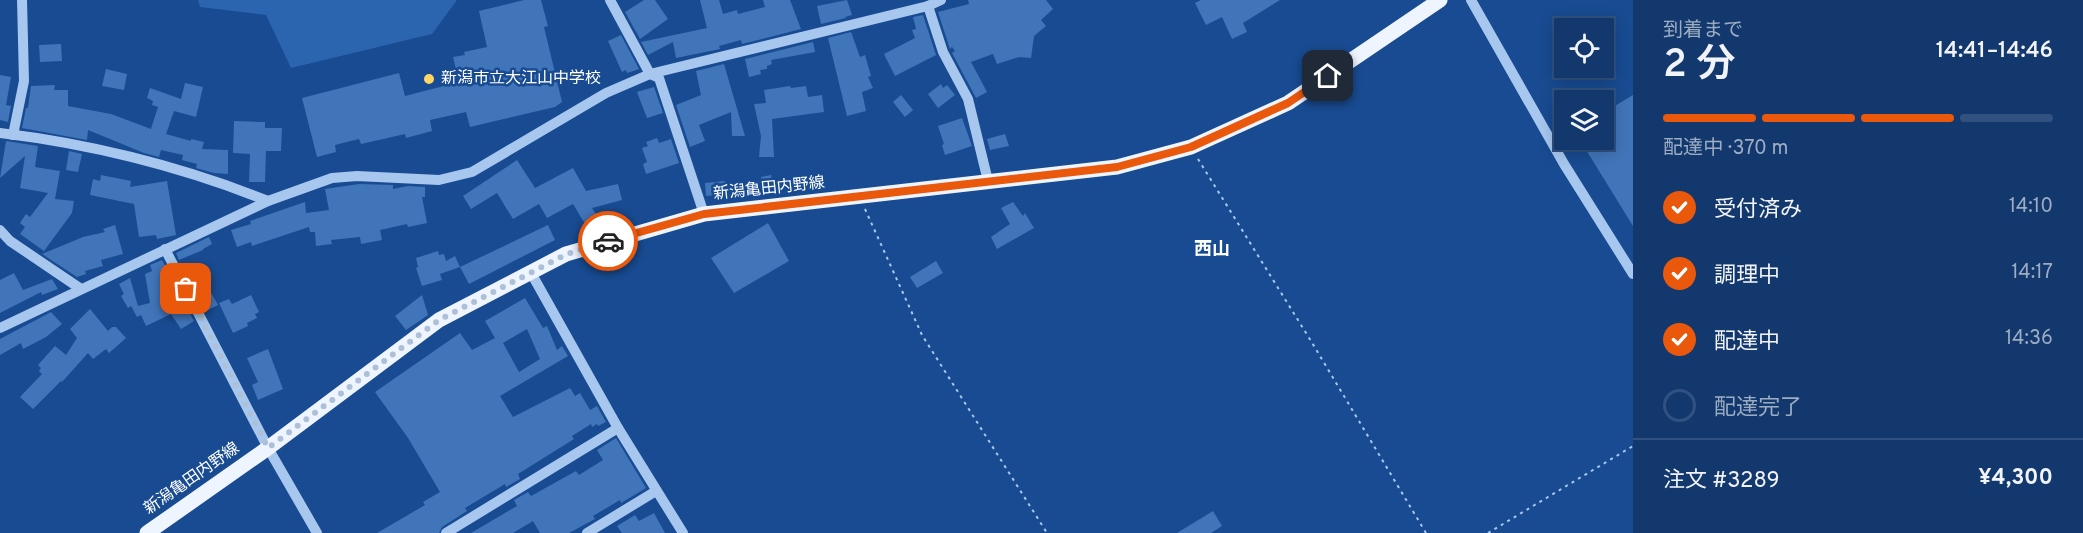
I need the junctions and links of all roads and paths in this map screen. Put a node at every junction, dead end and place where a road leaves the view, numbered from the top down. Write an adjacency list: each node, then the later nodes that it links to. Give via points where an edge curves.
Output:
1 (22, 0): 11 (street, via 24,81)
2 (624, 0): 6 (street)
3 (941, 0): 8 (street)
4 (1440, 0): 7 (main road, 新潟亀田内野線)
5 (1471, 0): 20 (street, via 1564,164)
6 (612, 3): 9 (street)
7 (1424, 4): 12 (main road, 新潟亀田内野線, via 1288,103)
8 (928, 6): 9 (street); 13 (street, via 943,52 968,99)
9 (650, 74): 15 (street, via 606,93 472,172 439,180 332,178); 16 (street, via 659,78)
10 (0, 133): 11 (street)
11 (14, 135): 15 (street, via 106,151 226,184)
12 (1191, 147): 13 (main road, 新潟亀田内野線, via 1117,167); 33 (path)
13 (988, 181): 14 (main road, 新潟亀田内野線)
14 (860, 197): 16 (main road, 新潟亀田内野線); 32 (path, via 922,335)
15 (268, 201): 18 (street)
16 (704, 214): 19 (main road, 新潟亀田内野線, via 567,254)
17 (0, 230): 21 (street)
18 (165, 249): 21 (street); 25 (street)
19 (530, 271): 23 (street); 25 (main road, 新潟亀田内野線, via 439,320)
20 (1633, 274)
21 (81, 290): 22 (street)
22 (0, 328)
23 (618, 428): 26 (street); 29 (street)
24 (1633, 446): 34 (path)
25 (268, 448): 27 (main road, 新潟亀田内野線); 28 (street)
26 (656, 491): 30 (street); 31 (street)
27 (147, 533)
28 (317, 533)
29 (446, 533)
30 (587, 533)
31 (683, 533)
32 (1047, 533)
33 (1426, 533)
34 (1488, 533)

